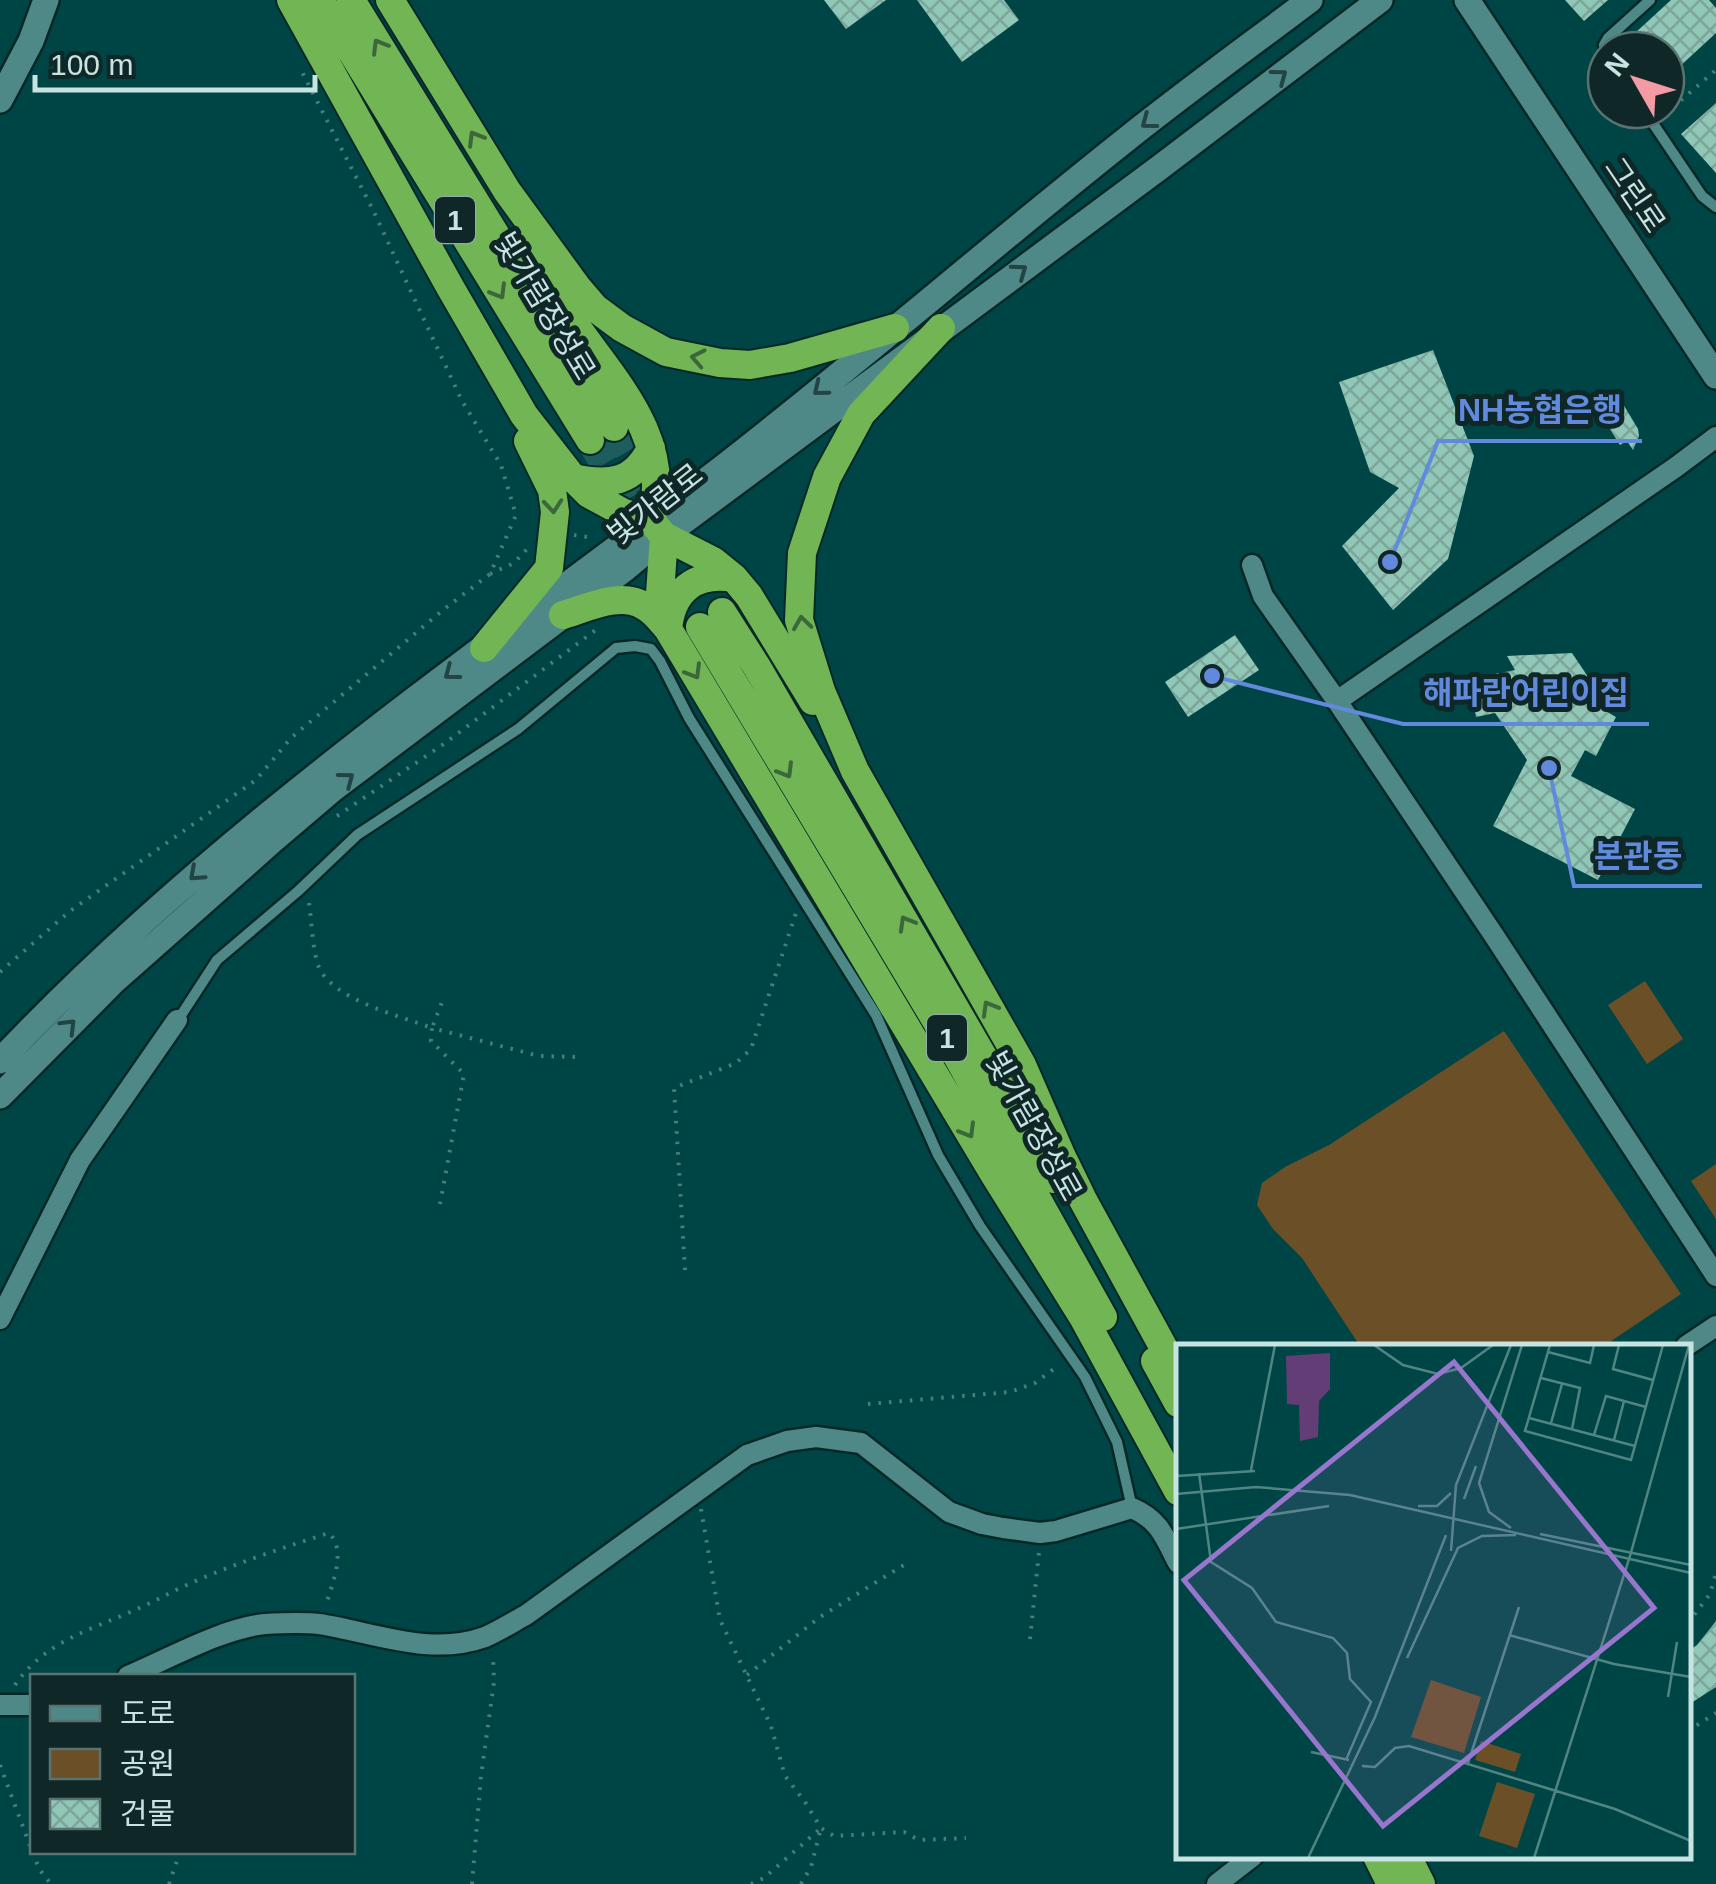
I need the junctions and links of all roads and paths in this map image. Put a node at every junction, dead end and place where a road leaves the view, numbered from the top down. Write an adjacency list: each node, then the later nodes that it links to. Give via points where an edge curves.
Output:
1 (46, 0): 13 (main road, via 31,42)
2 (290, 0): 22 (highway)
3 (320, 0): 4 (highway, 빛가람장성로 / 1, one-way to 4, via 602,433)
4 (351, 0)
5 (390, 0): 17 (highway, one-way to 5)
6 (1310, 0): 19 (main road, 빛가람로, one-way to 19, via 1129,137)
7 (1380, 0): 20 (main road, 빛가람로, one-way to 7)
8 (1467, 0): 21 (main road, 그린로)
9 (1650, 0): 10 (lane)
10 (1617, 30)
11 (293, 54): 30 (path, via 462,401 500,464 516,515)
12 (1716, 70): 14 (path)
13 (7, 73): 15 (main road)
14 (1686, 96)
15 (0, 100)
16 (1658, 130): 18 (lane)
17 (507, 191): 19 (highway, one-way to 17, via 750,365 666,352 595,308); 24 (highway, via 552,290 634,408)
18 (1716, 207)
19 (896, 328): 26 (main road, 빛가람로, one-way to 26, via 715,473)
20 (941, 328): 26 (main road, 빛가람로); 37 (highway, one-way to 20, via 799,620 802,554 827,477 861,414)
21 (1716, 376)
22 (524, 415): 25 (highway); 27 (highway, one-way to 27, via 526,435 552,490)
23 (1716, 437): 36 (street)
24 (651, 448): 25 (highway, via 623,478); 26 (highway)
25 (573, 478): 26 (highway, via 610,507)
26 (657, 529): 28 (main road, 빛가람로); 31 (highway); 32 (main road, 빛가람로); 33 (highway)
27 (554, 531): 28 (path, via 604,540); 30 (path, via 541,533 514,562); 35 (highway, via 549,568)
28 (613, 551): 35 (main road, 빛가람로)
29 (1252, 565): 36 (street, via 1263,596)
30 (490, 574): 41 (path, via 291,738 256,780 70,912)
31 (734, 578): 33 (highway, via 709,576 686,588 670,610); 37 (highway)
32 (563, 615): 33 (highway, via 616,600 636,602); 47 (main road, 빛가람로, one-way to 32, via 113,982 272,840)
33 (668, 629): 59 (highway, one-way to 59, via 1083,1317)
34 (596, 630): 38 (path)
35 (484, 648): 46 (main road, 빛가람로, one-way to 46, via 222,851)
36 (1337, 701): 50 (street)
37 (854, 771): 55 (highway, one-way to 37, via 1076,1186 1022,1065)
38 (335, 818)
39 (305, 884): 40 (lane, via 358,835 518,729 616,648 635,646 650,649 660,661); 43 (lane, via 217,960); 44 (path, via 324,978 362,1002)
40 (802, 900): 49 (path, via 750,1049 736,1063 674,1088); 54 (lane, via 876,1015 938,1155)
41 (0, 972)
42 (444, 997): 44 (path)
43 (177, 1020): 51 (street, via 80,1160)
44 (432, 1028): 45 (path, via 539,1056); 48 (path, via 432,1041 464,1074)
45 (578, 1058)
46 (0, 1061)
47 (0, 1096)
48 (440, 1204)
49 (686, 1270)
50 (1716, 1276)
51 (0, 1319)
52 (1716, 1326): 53 (street)
53 (1689, 1344)
54 (1072, 1359): 57 (path, via 1010,1392); 61 (lane, via 1117,1442)
55 (1176, 1370)
56 (1176, 1399): 58 (highway, 빛가람장성로 / 1, one-way to 58, via 757,667 711,620)
57 (868, 1404)
58 (1176, 1452)
59 (1176, 1487)
60 (697, 1490): 62 (street, via 747,1455 787,1442 838,1438 861,1443 949,1512); 68 (street); 71 (path, via 720,1620)
61 (1132, 1508): 62 (street); 63 (street, via 1148,1514)
62 (1040, 1532): 69 (path)
63 (1176, 1559)
64 (907, 1563): 71 (path, via 820,1617)
65 (1716, 1573): 66 (path)
66 (1691, 1620)
67 (320, 1624): 68 (street, via 430,1644); 70 (street, via 243,1628); 72 (path, via 338,1549 330,1533 76,1634 22,1674 14,1687)
68 (488, 1636): 86 (path, via 494,1682)
69 (1030, 1639)
70 (133, 1674)
71 (747, 1674): 76 (path, via 785,1776)
72 (16, 1706)
73 (1716, 1714): 74 (path)
74 (1691, 1729)
75 (0, 1764): 78 (path)
76 (821, 1828): 77 (path, via 834,1836 904,1832 920,1840); 87 (path); 88 (path)
77 (966, 1838)
78 (30, 1843)
79 (34, 1854): 84 (path)
80 (179, 1854): 85 (path)
81 (1248, 1859): 89 (street)
82 (1378, 1859): 90 (highway)
83 (1408, 1859): 91 (highway)
84 (51, 1884)
85 (168, 1884)
86 (472, 1884)
87 (752, 1884)
88 (801, 1884)
89 (1218, 1884)
90 (1391, 1884)
91 (1421, 1884)

